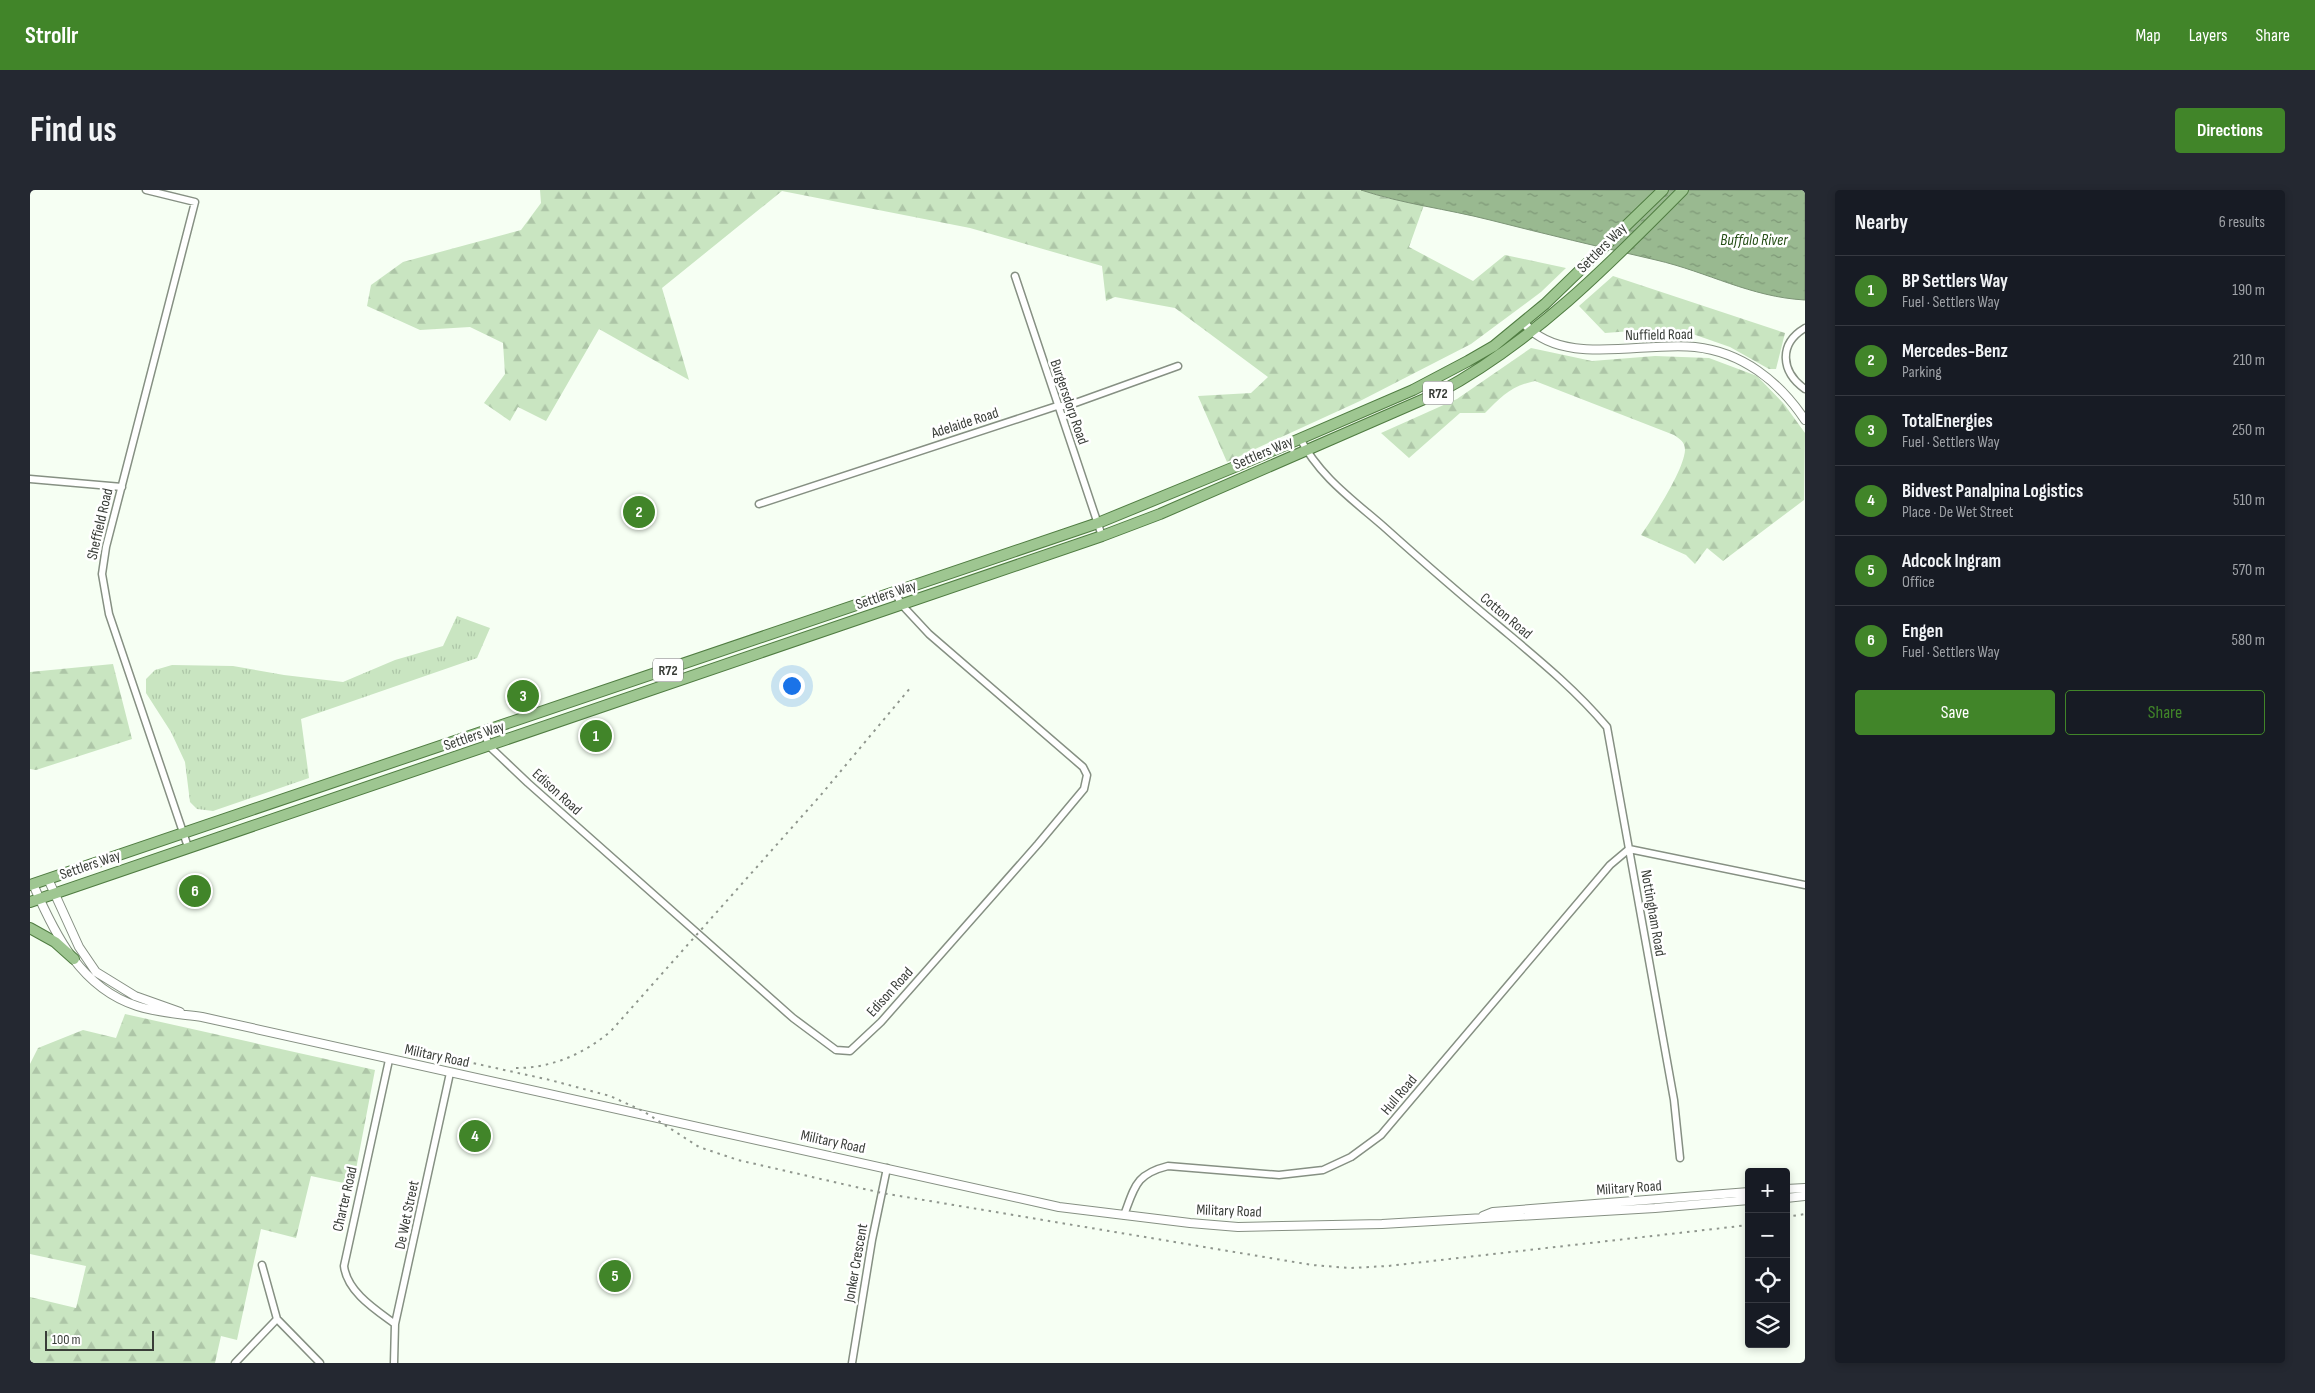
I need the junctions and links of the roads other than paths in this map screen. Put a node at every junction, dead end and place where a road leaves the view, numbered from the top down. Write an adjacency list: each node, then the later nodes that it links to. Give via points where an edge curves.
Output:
1 (146, 190): 15 (street, Sheffield Road, via 195,202)
2 (1663, 190): 5 (main road, Settlers Way / R72)
3 (1683, 190): 7 (main road, Settlers Way / R72, via 1558,312)
4 (1015, 276): 10 (street, Burgersdorp Road)
5 (1524, 323): 7 (street, Nuffield Road); 12 (main road, Settlers Way / R72, via 1494,346 1438,377)
6 (1805, 328): 9 (street, via 1792,339 1786,359 1791,377)
7 (1532, 332): 11 (street, Nuffield Road, via 1547,341 1581,349 1676,346 1725,354 1769,379); 13 (main road, Settlers Way / R72, via 1501,356 1438,393)
8 (1178, 366): 10 (street, Adelaide Road, via 1067,406)
9 (1805, 389)
10 (1057, 406): 16 (street, Adelaide Road); 17 (street, Burgersdorp Road)
11 (1805, 420)
12 (1300, 438): 13 (street, Cotton Road); 17 (main road, Settlers Way / R72)
13 (1306, 451): 18 (main road, Settlers Way / R72); 25 (street, Cotton Road, via 1333,482 1522,646 1607,726)
14 (30, 479): 15 (street)
15 (122, 488): 23 (street, Sheffield Road, via 103,560 103,590)
16 (759, 504)
17 (1098, 523): 18 (street, Burgersdorp Road); 19 (main road, Settlers Way / R72)
18 (1102, 536): 20 (main road, Settlers Way / R72)
19 (894, 592): 20 (street, Edison Road); 21 (main road, Settlers Way / R72)
20 (902, 605): 22 (main road, Settlers Way / R72); 22 (street, Edison Road, via 928,634 1083,767 1087,779 1084,789 1038,844 881,1022 850,1051 836,1050 793,1018)
21 (484, 731): 22 (street, Edison Road); 23 (main road, Settlers Way / R72)
22 (489, 746): 24 (main road, Settlers Way / R72)
23 (183, 832): 24 (street, Sheffield Road); 26 (main road, Settlers Way / R72)
24 (188, 847): 29 (main road, Settlers Way / R72)
25 (1629, 849): 28 (street, Nottingham Road); 36 (street, Nottingham Road, via 1674,1100); 44 (street, Hull Road, via 1610,865 1381,1135 1350,1158 1323,1170 1279,1175 1168,1166 1150,1171 1141,1178)
26 (48, 879): 27 (main road, Settlers Way / R72); 29 (street, Military Road)
27 (32, 885): 30 (street, Military Road)
28 (1805, 885)
29 (54, 894): 30 (main road, Settlers Way / R72); 33 (street, Military Road, via 79,947 96,972 135,996)
30 (35, 901): 32 (street, Military Road)
31 (30, 928): 32 (main road, via 55,942)
32 (74, 959): 33 (street, Military Road, via 100,988 122,1000)
33 (184, 1014): 34 (street, Military Road)
34 (389, 1060): 35 (street, Military Road); 48 (street, Charter Road, via 344,1266 351,1286)
35 (450, 1073): 37 (street, Military Road); 48 (street, De Wet Street)
36 (1680, 1158)
37 (887, 1168): 44 (street, Military Road, via 1059,1207); 52 (street, Jonker Crescent)
38 (1805, 1188): 39 (street)
39 (1790, 1189)
40 (1745, 1192): 45 (street, Military Road, via 1493,1212)
41 (1805, 1196): 42 (street)
42 (1790, 1198)
43 (1745, 1200): 45 (street, Military Road, via 1543,1215)
44 (1124, 1215): 45 (street, Military Road, via 1238,1227 1382,1224)
45 (1483, 1216)
46 (262, 1265): 47 (street)
47 (277, 1319): 49 (street); 50 (street)
48 (395, 1324): 51 (street, De Wet Street)
49 (235, 1363)
50 (320, 1363)
51 (394, 1363)
52 (852, 1363)

